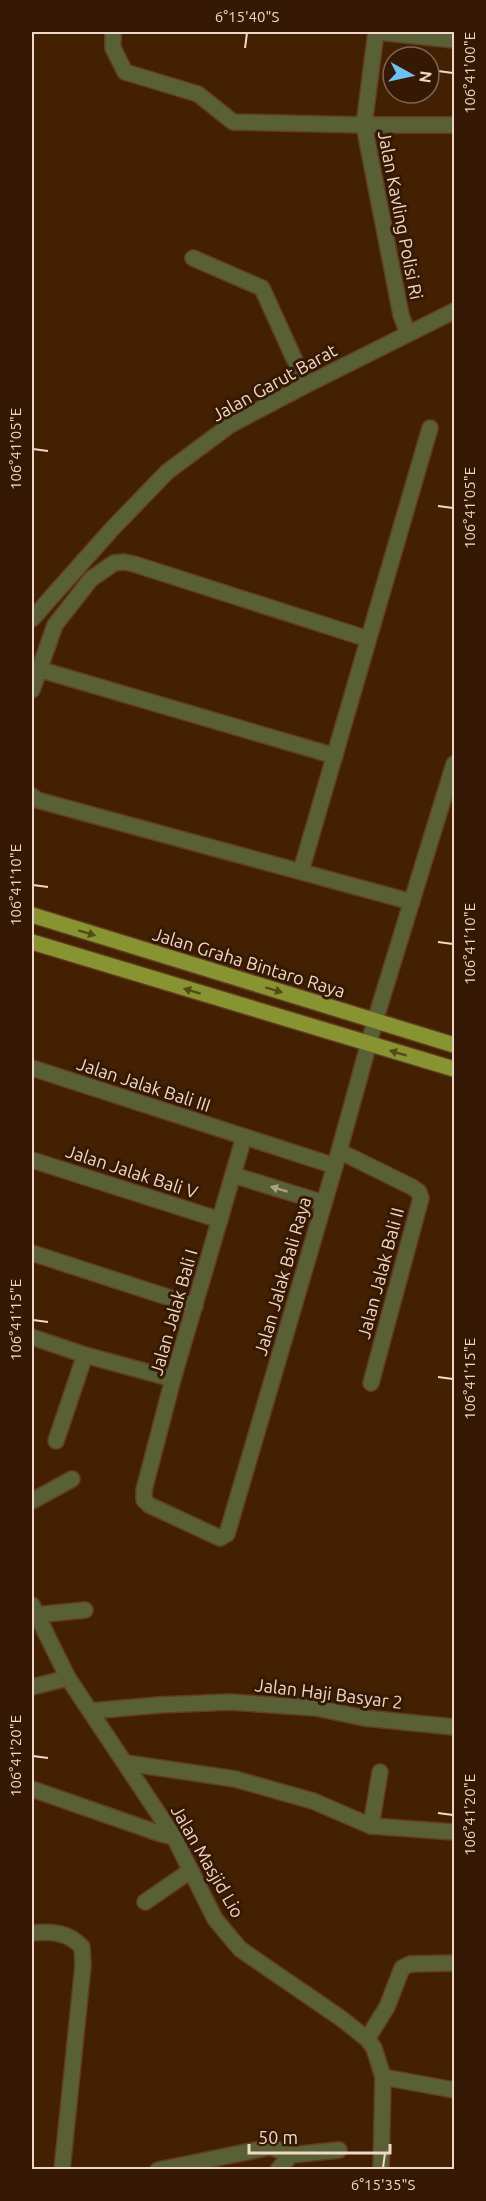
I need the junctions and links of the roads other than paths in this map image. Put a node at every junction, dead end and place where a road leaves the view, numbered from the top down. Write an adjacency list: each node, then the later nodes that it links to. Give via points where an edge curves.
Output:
1 (113, 32): 4 (street, via 113,48 125,72 198,94 233,122)
2 (376, 32): 3 (street); 4 (street, Jalan Kavling Polisi Ri)
3 (454, 40)
4 (364, 125): 5 (street); 8 (street, Jalan Kavling Polisi Ri)
5 (454, 125)
6 (193, 258): 9 (street, via 262,288)
7 (454, 311): 8 (street, Jalan Garut Barat)
8 (408, 334): 9 (street, Jalan Garut Barat)
9 (306, 385): 11 (street, Jalan Garut Barat, via 230,425 167,472)
10 (430, 428): 12 (street)
11 (32, 619)
12 (368, 639): 13 (street, via 124,562 114,563 91,579 56,625); 15 (street)
13 (38, 669): 14 (street); 15 (street)
14 (32, 690)
15 (335, 756): 18 (street)
16 (454, 764): 19 (street, Jalan Jalak Bali Raya)
17 (32, 796): 18 (street)
18 (301, 871): 19 (street)
19 (412, 902): 24 (street, Jalan Jalak Bali Raya)
20 (32, 915): 22 (main road, Jalan Graha Bintaro Raya, one-way to 22)
21 (32, 942): 23 (main road)
22 (168, 958): 23 (main road); 24 (main road, Jalan Graha Bintaro Raya, one-way to 24)
23 (162, 981): 25 (main road, one-way to 23)
24 (375, 1022): 25 (street, Jalan Jalak Bali Raya); 26 (main road, Jalan Graha Bintaro Raya)
25 (368, 1044): 28 (main road, one-way to 25); 30 (street, Jalan Jalak Bali Raya)
26 (454, 1045)
27 (32, 1068): 29 (street, Jalan Jalak Bali III)
28 (454, 1069)
29 (244, 1137): 30 (street, Jalan Jalak Bali III); 32 (street, Jalan Jalak Bali I)
30 (337, 1158): 33 (street, Jalan Jalak Bali Raya); 40 (street, Jalan Jalak Bali II, via 412,1187 421,1198)
31 (32, 1160): 34 (street, Jalan Jalak Bali V)
32 (233, 1175): 33 (street, one-way to 32); 34 (street, Jalan Jalak Bali I)
33 (324, 1203): 43 (street, Jalan Jalak Bali Raya, via 227,1534 220,1538)
34 (220, 1220): 36 (street, Jalan Jalak Bali I)
35 (32, 1253): 36 (street)
36 (195, 1306): 39 (street, Jalan Jalak Bali I)
37 (32, 1336): 38 (street)
38 (85, 1355): 39 (street); 41 (street)
39 (173, 1379): 43 (street, Jalan Jalak Bali I)
40 (371, 1383)
41 (56, 1441)
42 (72, 1479): 44 (street)
43 (144, 1500)
44 (32, 1501)
45 (34, 1610): 46 (street); 47 (street, Jalan Masjid Lio)
46 (85, 1610)
47 (68, 1677): 48 (street); 49 (street, Jalan Masjid Lio)
48 (32, 1687)
49 (91, 1711): 50 (street, Jalan Haji Basyar 2, via 230,1702 316,1708 364,1718); 51 (street, Jalan Masjid Lio)
50 (454, 1727)
51 (126, 1763): 54 (street, via 235,1779 313,1801); 56 (street, Jalan Masjid Lio)
52 (380, 1772): 54 (street)
53 (32, 1789): 56 (street)
54 (372, 1826): 55 (street)
55 (454, 1832)
56 (174, 1837): 57 (street, Jalan Masjid Lio)
57 (190, 1871): 58 (street); 61 (street, Jalan Masjid Lio, via 215,1919 240,1949)
58 (145, 1902)
59 (32, 1934): 66 (street, via 64,1934 82,1947)
60 (454, 1963): 61 (street, via 410,1964 402,1968 387,2007)
61 (367, 2039): 62 (street, Jalan Masjid Lio)
62 (383, 2077): 63 (street); 69 (street, Jalan Masjid Lio)
63 (454, 2090)
64 (339, 2150): 65 (street)
65 (291, 2155): 67 (street, via 271,2147); 68 (street)
66 (62, 2169)
67 (158, 2169)
68 (278, 2169)
69 (381, 2169)

